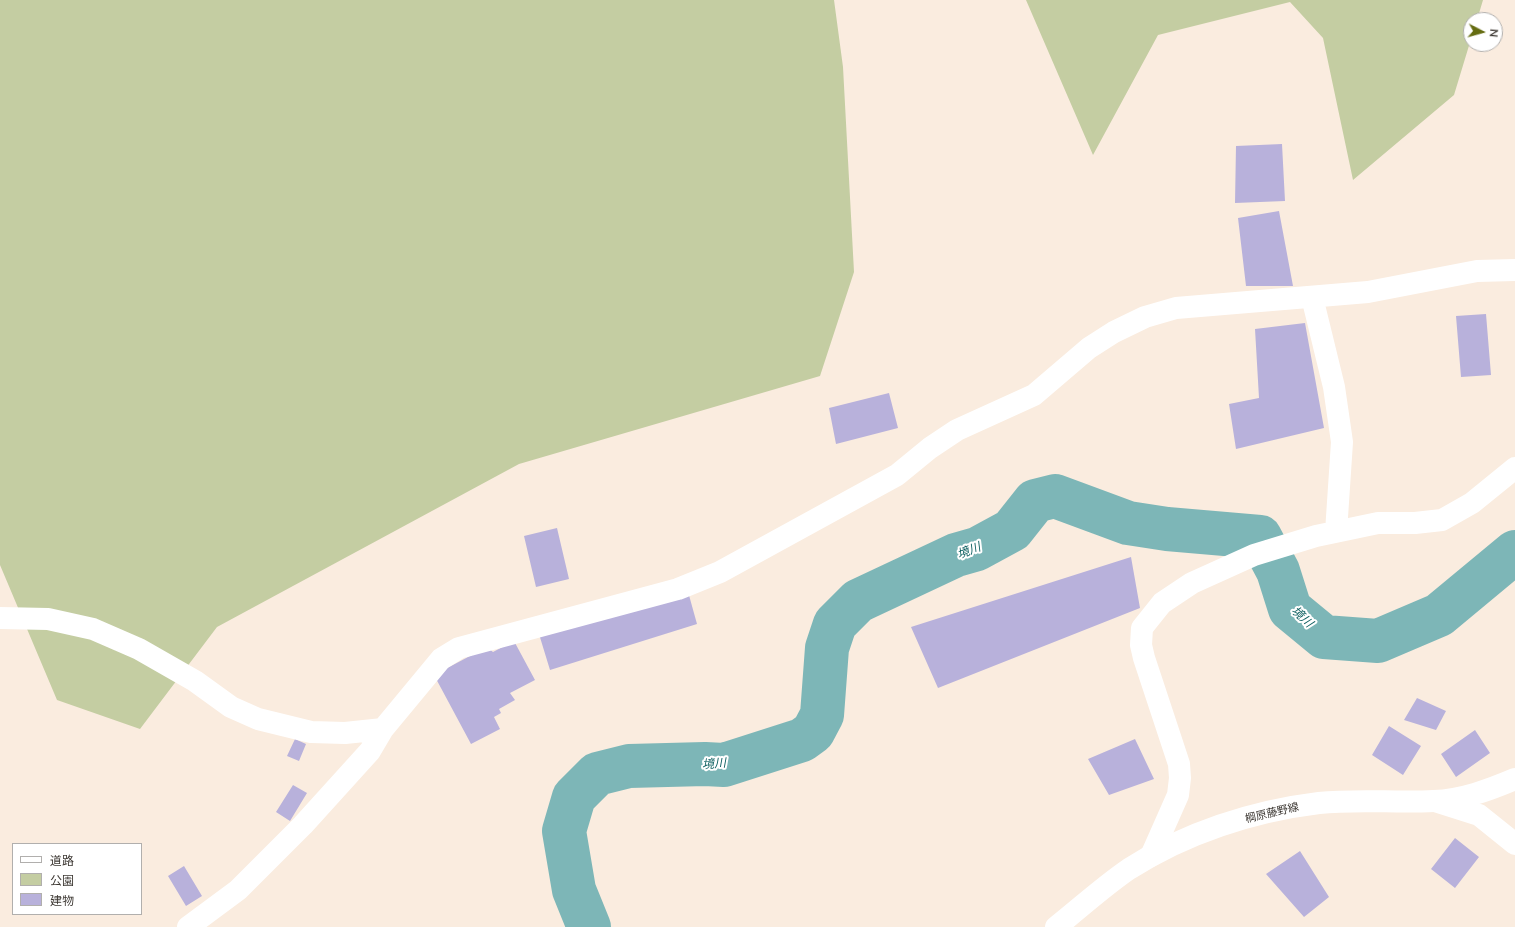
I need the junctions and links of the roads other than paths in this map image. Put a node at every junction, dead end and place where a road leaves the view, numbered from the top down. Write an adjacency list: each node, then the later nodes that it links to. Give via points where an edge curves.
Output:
1 (1515, 270): 2 (street, via 1477,271 1368,292)
2 (1312, 298): 4 (street, via 1334,387 1342,442); 6 (street, via 1176,308 1145,317 1089,348 1034,396 957,430 897,475 720,572 678,589 460,648 441,659)
3 (1515, 468): 4 (street, via 1472,503 1442,520 1378,523)
4 (1336, 532): 10 (street, via 1289,543 1254,555 1192,583 1162,603 1142,628 1141,645 1144,658 1179,764 1180,778 1178,795)
5 (0, 618): 6 (street, via 48,619 93,629 139,649 195,681 231,707 258,718 311,732 345,733)
6 (383, 729): 11 (street, via 370,751 303,824 238,890)
7 (1515, 779): 8 (street, 棡原藤野線, via 1470,795)
8 (1435, 801): 9 (street, via 1479,815); 10 (street, 棡原藤野線, via 1336,803 1291,807 1262,813 1207,831)
9 (1515, 844)
10 (1151, 856): 12 (street, 棡原藤野線, via 1128,870)
11 (188, 927)
12 (1056, 927)

